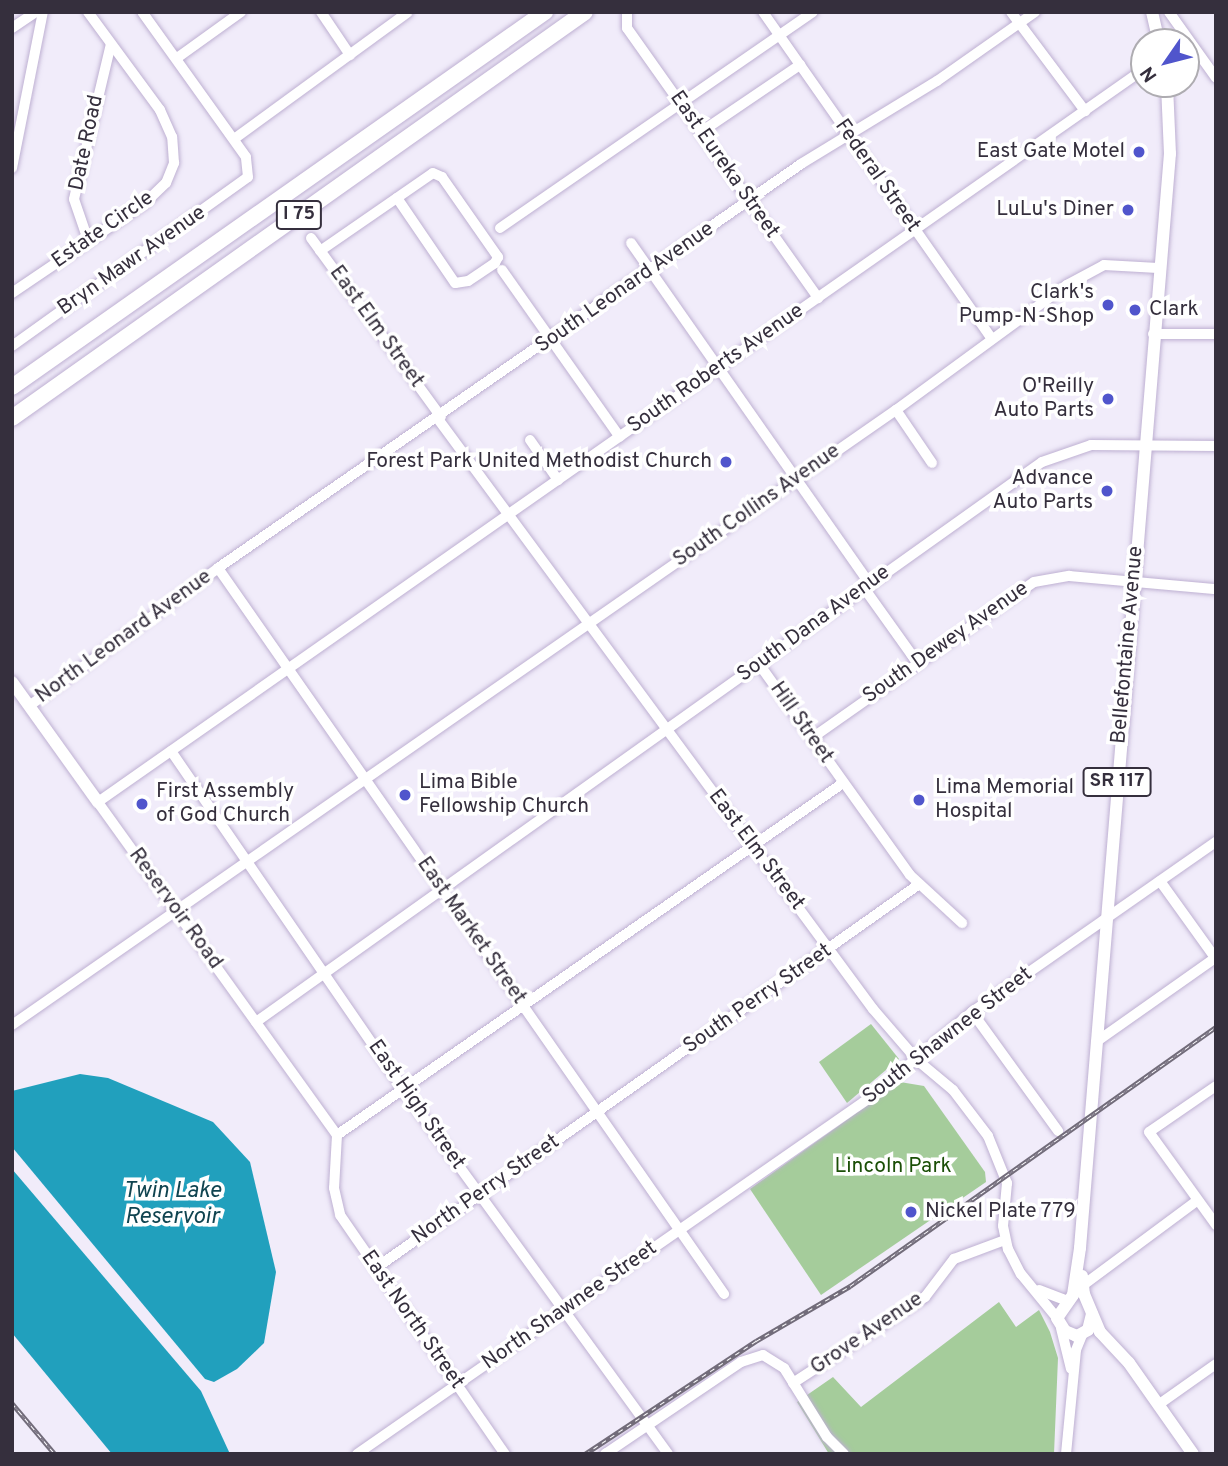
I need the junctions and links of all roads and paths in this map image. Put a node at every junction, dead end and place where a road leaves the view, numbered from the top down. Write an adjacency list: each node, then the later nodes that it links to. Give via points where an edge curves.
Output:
1 (36, 12): 19 (street)
2 (43, 12): 34 (street)
3 (88, 12): 21 (street, Estate Circle)
4 (142, 12): 23 (street)
5 (241, 12): 23 (street)
6 (321, 12): 22 (street)
7 (408, 12): 22 (street)
8 (534, 12): 32 (highway)
9 (545, 12): 32 (highway, I 75)
10 (592, 12): 17 (highway)
11 (627, 12): 28 (street, East Eureka Street, via 630,32)
12 (763, 12): 20 (street, Federal Street)
13 (813, 12): 20 (street)
14 (1011, 12): 18 (street)
15 (1035, 12): 18 (street, South Leonard Avenue)
16 (1168, 12): 25 (street)
17 (579, 17): 56 (highway, I 75)
18 (1019, 24): 29 (street); 31 (street, South Leonard Avenue)
19 (12, 28)
20 (780, 36): 24 (street, Federal Street); 28 (street)
21 (111, 44): 40 (street, Date Road, via 74,199); 40 (street, Estate Circle, via 160,110 172,137 174,163 160,191)
22 (350, 55): 33 (street)
23 (177, 58): 33 (street)
24 (800, 65): 30 (street); 31 (street, Federal Street)
25 (1216, 78)
26 (1130, 79): 29 (street, South Roberts Avenue)
27 (1168, 98): 43 (main road, Bellefontaine Avenue / SR 117, via 1171,131)
28 (681, 105): 30 (street, East Eureka Street); 37 (street)
29 (1084, 111): 38 (street, South Roberts Avenue)
30 (701, 132): 36 (street, East Eureka Street)
31 (848, 134): 36 (street, South Leonard Avenue); 38 (street, Federal Street)
32 (370, 136): 54 (highway, I 75)
33 (234, 139): 52 (street, Bryn Mawr Avenue, via 246,157 248,174 236,187)
34 (12, 168)
35 (397, 198): 35 (street, via 438,174 498,257 495,263 468,281 455,283); 42 (street)
36 (749, 201): 45 (street, South Leonard Avenue); 47 (street, East Eureka Street)
37 (500, 228)
38 (915, 230): 47 (street, South Roberts Avenue); 50 (street, Federal Street)
39 (311, 238): 42 (street, East Elm Street)
40 (88, 240): 46 (street, Estate Circle)
41 (631, 243): 45 (street)
42 (320, 251): 57 (street, East Elm Street)
43 (1158, 268): 48 (main road, Bellefontaine Avenue / SR 117); 50 (street, South Collins Avenue, via 1097,267)
44 (502, 270): 51 (street)
45 (650, 271): 51 (street, South Leonard Avenue); 53 (street)
46 (12, 293)
47 (818, 298): 53 (street, South Roberts Avenue)
48 (1153, 334): 49 (street); 60 (main road, Bellefontaine Avenue / SR 117)
49 (1216, 334)
50 (992, 339): 55 (street, South Collins Avenue)
51 (552, 340): 57 (street, South Leonard Avenue); 58 (street)
52 (12, 346)
53 (718, 368): 58 (street, South Roberts Avenue); 63 (street)
54 (12, 387)
55 (896, 410): 62 (street); 63 (street, South Collins Avenue)
56 (12, 418)
57 (440, 418): 65 (street, East Elm Street); 66 (street, South Leonard Avenue)
58 (620, 437): 64 (street, South Roberts Avenue)
59 (530, 440): 64 (street)
60 (1144, 446): 61 (street, South Dana Avenue); 67 (main road, Bellefontaine Avenue / SR 117); 68 (street, South Dana Avenue, via 1091,445 1042,462)
61 (1216, 446)
62 (932, 463)
63 (796, 479): 68 (street); 70 (street, South Collins Avenue)
64 (558, 480): 65 (street, South Roberts Avenue)
65 (507, 516): 70 (street, East Elm Street); 73 (street, South Roberts Avenue)
66 (218, 568): 73 (street, East Market Street); 75 (street, North Leonard Avenue)
67 (1134, 583): 69 (street, South Dewey Avenue); 71 (street, South Dewey Avenue, via 1069,576 1034,582); 89 (main road, Bellefontaine Avenue / SR 117)
68 (867, 586): 71 (street); 72 (street, South Dana Avenue)
69 (1216, 589)
70 (588, 624): 76 (street, East Elm Street); 79 (street, South Collins Avenue)
71 (916, 661): 77 (street, South Dewey Avenue)
72 (759, 664): 76 (street, South Dana Avenue); 77 (street, Hill Street)
73 (288, 669): 78 (street, South Roberts Avenue); 79 (street, East Market Street)
74 (12, 682): 75 (main road, Reservoir Road)
75 (29, 706): 81 (main road, Reservoir Road)
76 (666, 730): 83 (street, East Elm Street); 87 (street, South Dana Avenue)
77 (812, 738): 80 (street, Hill Street)
78 (171, 751): 81 (street, South Roberts Avenue); 84 (street, East High Street)
79 (364, 778): 84 (street, South Collins Avenue); 87 (street, East Market Street)
80 (843, 783): 83 (street); 86 (street, Hill Street)
81 (98, 802): 88 (street, Reservoir Road)
82 (1216, 842): 85 (street, South Shawnee Street)
83 (753, 845): 91 (street, East Elm Street); 94 (street)
84 (246, 861): 88 (street, South Collins Avenue); 93 (street, East High Street)
85 (1160, 881): 89 (street, South Shawnee Street); 92 (street)
86 (918, 885): 90 (street); 91 (street, South Perry Street)
87 (442, 889): 93 (street, South Dana Avenue); 94 (street, East Market Street)
88 (176, 910): 96 (street, Reservoir Road); 97 (street, South Collins Avenue)
89 (1106, 919): 95 (street, South Shawnee Street); 98 (main road, Bellefontaine Avenue / SR 117)
90 (962, 923)
91 (829, 948): 99 (street, East Elm Street); 102 (street, South Perry Street)
92 (1216, 958): 98 (street)
93 (324, 974): 96 (street, South Dana Avenue); 101 (street, East High Street)
94 (523, 1006): 101 (street); 102 (street, East Market Street)
95 (972, 1012): 99 (street, South Shawnee Street); 103 (street)
96 (256, 1022): 104 (street, Reservoir Road)
97 (12, 1025)
98 (1096, 1042): 110 (main road, Bellefontaine Avenue / SR 117)
99 (917, 1060): 108 (street, South Shawnee Street); 109 (street, East Elm Street, via 953,1090 999,1156 1009,1198)
100 (1216, 1086): 106 (street, via 1149,1132)
101 (403, 1089): 104 (street); 105 (street, East High Street)
102 (597, 1112): 105 (street, North Perry Street); 108 (street, East Market Street)
103 (1059, 1131)
104 (337, 1135): 111 (street, East North Street, via 334,1181 340,1215)
105 (480, 1194): 111 (street, North Perry Street); 116 (street, East High Street)
106 (1198, 1200): 107 (street); 112 (street)
107 (1215, 1223)
108 (679, 1230): 114 (street, East Market Street); 116 (street, North Shawnee Street)
109 (1005, 1240): 113 (street, via 1015,1266); 123 (street, Grove Avenue, via 954,1259 925,1297)
110 (1080, 1248): 112 (main road, Bellefontaine Avenue / SR 117); 115 (main road, Bellefontaine Avenue / SR 117)
111 (376, 1268): 124 (street, East North Street)
112 (1082, 1279): 117 (main road, Bellefontaine Avenue / SR 117)
113 (1033, 1288): 115 (street); 118 (street)
114 (724, 1294)
115 (1068, 1300): 117 (main road); 118 (main road, SR 117)
116 (565, 1309): 124 (street, North Shawnee Street); 126 (street, East High Street)
117 (1092, 1312): 119 (main road); 120 (main road, SR 117)
118 (1059, 1323): 119 (main road, SR 117); 122 (street)
119 (1082, 1335): 120 (main road, SR 117); 122 (street)
120 (1115, 1349): 125 (main road, SR 117)
121 (1216, 1364): 125 (street)
122 (1072, 1379): 132 (street)
123 (793, 1383): 126 (street, via 770,1357 754,1357); 131 (street, via 827,1437)
124 (456, 1385): 127 (street, North Shawnee Street); 128 (street, East North Street)
125 (1158, 1405): 133 (main road, SR 117)
126 (649, 1424): 129 (street); 130 (street, East High Street)
127 (357, 1454)
128 (505, 1454)
129 (605, 1454)
130 (668, 1454)
131 (844, 1454)
132 (1066, 1454)
133 (1193, 1454)

